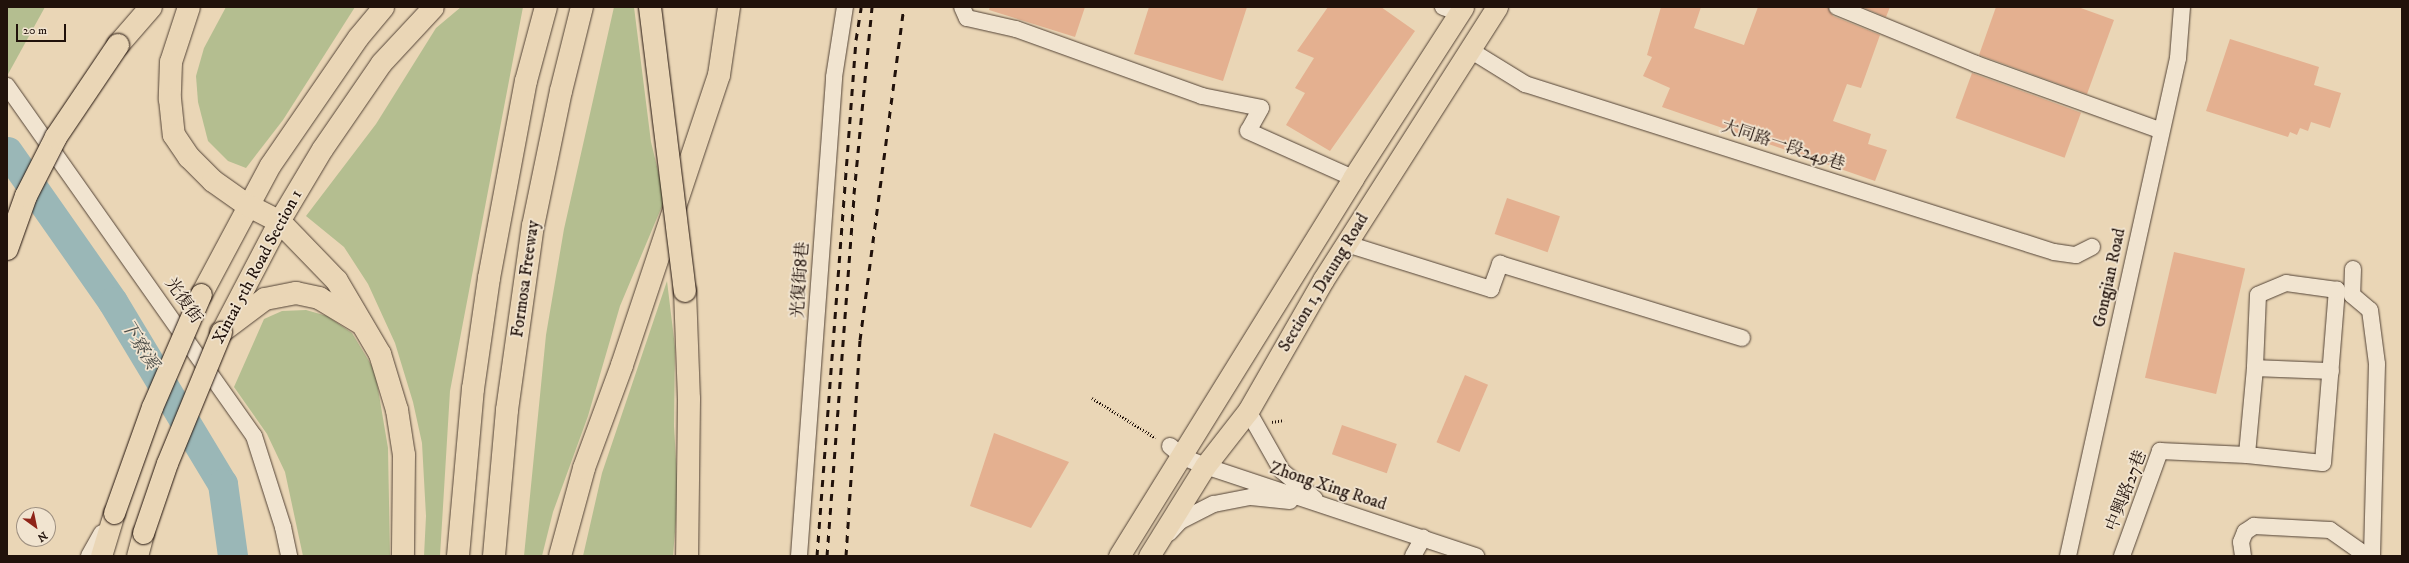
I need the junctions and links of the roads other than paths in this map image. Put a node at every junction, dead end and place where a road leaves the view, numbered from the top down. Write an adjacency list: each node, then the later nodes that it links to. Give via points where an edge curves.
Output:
1 (150, 7): 23 (highway, bridge, via 118,45 56,137 26,196)
2 (188, 7): 19 (highway, via 171,62 170,99 174,135 189,157 213,181)
3 (383, 7): 19 (main road, Xintai 5th Road Section 1, via 358,37 279,152)
4 (433, 7): 20 (main road, Xintai 5th Road Section 1, via 382,63 322,148)
5 (546, 7): 45 (highway, Formosa Freeway, via 526,81 489,278 473,389)
6 (582, 7): 46 (highway, Formosa Freeway, via 561,91 533,226 507,410)
7 (650, 7): 48 (highway, bridge, via 685,291 689,406)
8 (729, 7): 47 (highway, via 719,75 624,358 584,468)
9 (845, 7): 49 (street, 光復街8巷, via 834,77)
10 (962, 7): 18 (street, via 967,18 1016,29 1202,96 1261,108 1248,131)
11 (1497, 7): 15 (main road, Section 1, Datung Road)
12 (1837, 7): 17 (street, via 1976,64)
13 (2182, 7): 53 (street, Gongjian Road, via 2178,58)
14 (1455, 9): 18 (main road, Section 1, Datung Road)
15 (1470, 50): 21 (main road, Section 1, Datung Road); 22 (street, 大同路一段249巷, via 1525,84 2054,252 2076,255)
16 (7, 86): 43 (street, 光復街, via 254,436 283,527)
17 (2157, 129)
18 (1353, 178): 24 (main road, Section 1, Datung Road)
19 (247, 206): 20 (highway); 37 (main road, Xintai 5th Road Section 1, bridge, via 201,294 152,407)
20 (279, 221): 27 (highway, via 337,281); 28 (main road, Xintai 5th Road Section 1)
21 (1347, 244): 26 (main road, Section 1, Datung Road); 29 (street, via 1490,289 1500,264)
22 (2092, 248)
23 (7, 249)
24 (1300, 266): 26 (main road); 33 (main road, Section 1, Datung Road)
25 (2353, 269): 57 (street, via 2352,295 2370,310 2377,364)
26 (1323, 280): 32 (main road, Section 1, Datung Road)
27 (362, 323): 28 (highway, via 319,298 296,293 265,299); 44 (highway, via 380,354 397,410 404,455)
28 (221, 332): 42 (main road, Xintai 5th Road Section 1, bridge, via 170,456)
29 (1742, 338)
30 (2255, 368): 31 (street); 31 (street, 中興路27巷, via 2258,295 2286,283 2337,290); 34 (street, 中興路27巷)
31 (2331, 372): 34 (street, 中興路27巷, via 2323,463)
32 (1248, 411): 35 (main road, Section 1, Datung Road); 36 (street, via 1282,471)
33 (1177, 452): 35 (street, Zhong Xing Road); 50 (main road, Section 1, Datung Road)
34 (2247, 455): 54 (street, 中興路27巷, via 2160,451)
35 (1204, 466): 36 (street, Zhong Xing Road); 39 (main road, Section 1, Datung Road)
36 (1321, 504): 38 (street, Zhong Xing Road); 39 (street, via 1251,497 1214,504 1180,521)
37 (114, 513): 40 (street); 41 (main road, Xintai 5th Road Section 1)
38 (1423, 538): 51 (street); 52 (street, Zhong Xing Road)
39 (1150, 554)
40 (89, 556)
41 (101, 556)
42 (137, 556)
43 (289, 556)
44 (403, 556)
45 (458, 556)
46 (494, 556)
47 (560, 556)
48 (686, 556)
49 (800, 556)
50 (1119, 556)
51 (1413, 556)
52 (1476, 556)
53 (2068, 556)
54 (2122, 556)
55 (2243, 556): 56 (street, via 2243,537 2245,532 2254,526 2330,530)
56 (2367, 556)
57 (2372, 556)

